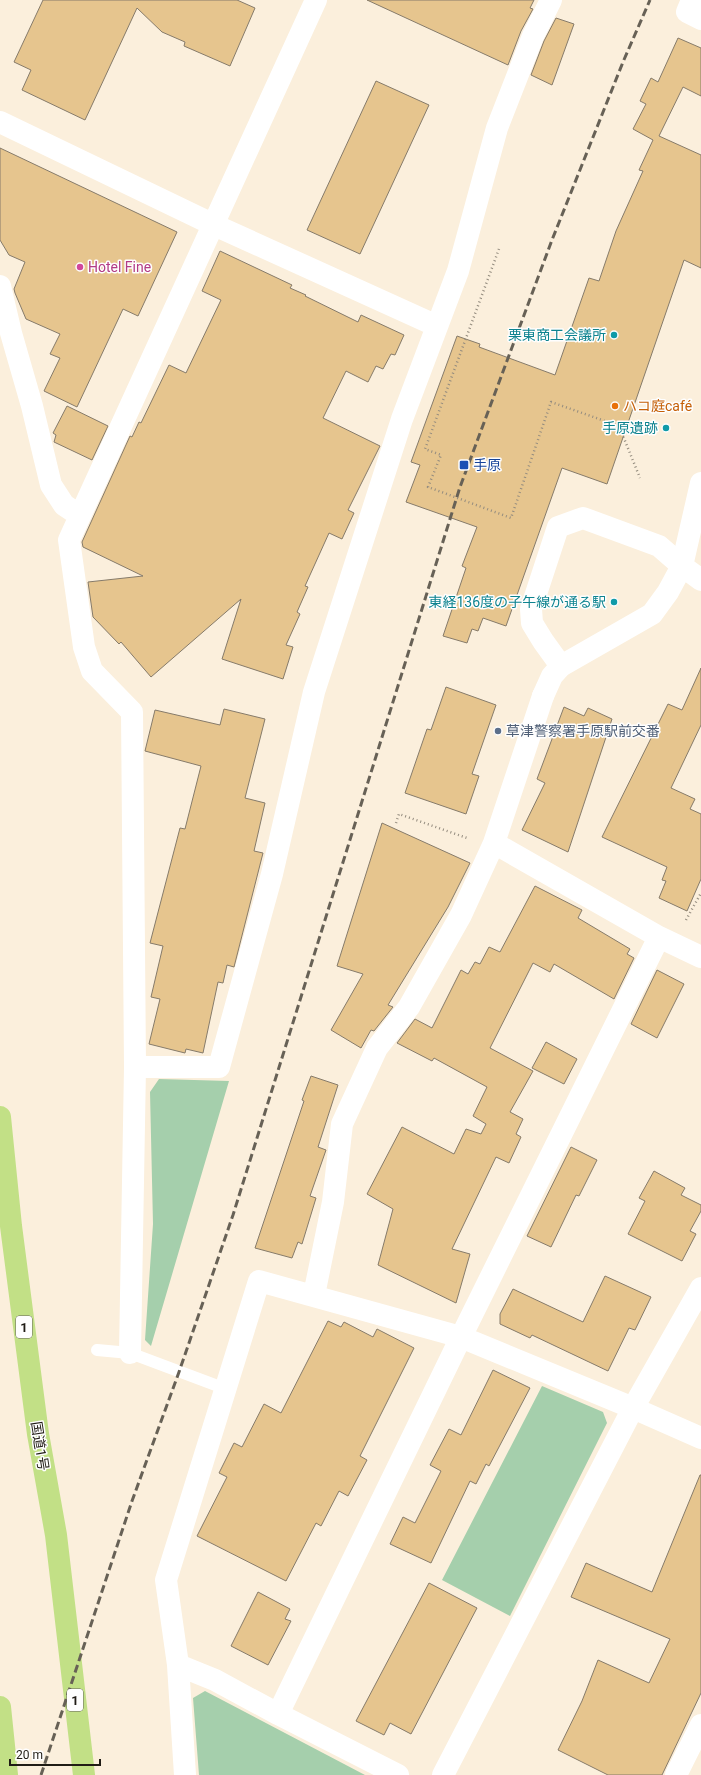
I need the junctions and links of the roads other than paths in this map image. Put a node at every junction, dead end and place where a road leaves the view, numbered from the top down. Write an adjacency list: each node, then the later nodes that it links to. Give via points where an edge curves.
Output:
1 (316, 0): 6 (street)
2 (551, 0): 8 (street, via 533,36 496,128 458,271)
3 (692, 0): 4 (street, via 687,12)
4 (701, 19)
5 (0, 122): 6 (street)
6 (212, 224): 8 (street); 10 (street)
7 (0, 286): 10 (street, via 51,485 64,506)
8 (437, 326): 17 (street, via 402,419 314,692 272,874 219,1067)
9 (701, 483): 11 (street)
10 (79, 515): 17 (street, via 68,540 84,647 92,671 132,712)
11 (682, 566): 12 (street); 13 (street, via 652,614); 13 (street, via 659,546 583,518 558,527 531,609 532,623)
12 (701, 580)
13 (561, 666): 14 (street, via 552,676 543,696)
14 (493, 845): 15 (street); 20 (street, via 461,915 409,1007 377,1048 342,1124 333,1202)
15 (666, 940): 16 (street); 21 (street)
16 (701, 957)
17 (136, 1067): 23 (street)
18 (0, 1118): 31 (highway, 国道1号 / 1, via 11,1226 38,1434 56,1535)
19 (701, 1288): 25 (street)
20 (314, 1295): 21 (street); 24 (street, via 258,1281)
21 (461, 1337): 25 (street); 29 (street)
22 (97, 1350): 23 (lane)
23 (130, 1353): 24 (lane)
24 (226, 1389): 27 (street, via 166,1580)
25 (633, 1408): 26 (street); 35 (street)
26 (701, 1438)
27 (178, 1666): 29 (street, via 215,1680); 33 (street)
28 (0, 1707): 32 (highway)
29 (278, 1714): 34 (street)
30 (701, 1725): 36 (street)
31 (84, 1772)
32 (7, 1775)
33 (185, 1775)
34 (398, 1775)
35 (443, 1775)
36 (676, 1775)

